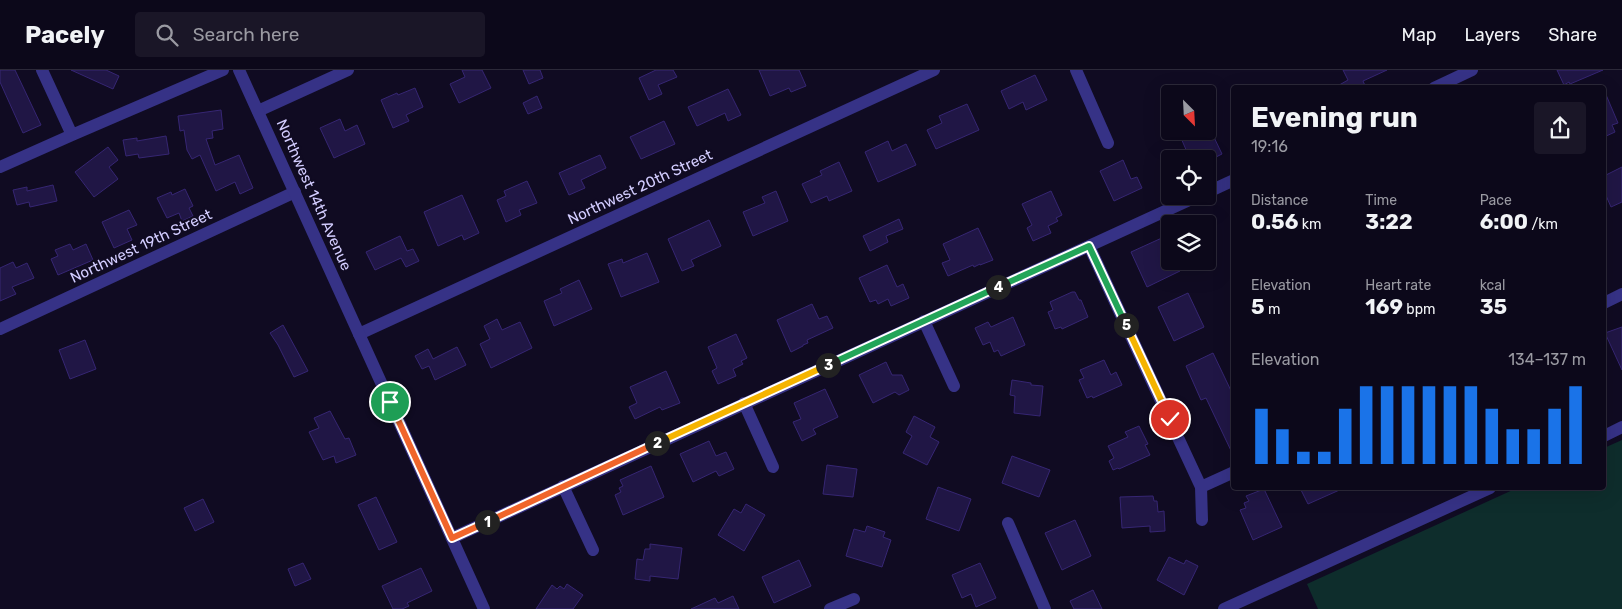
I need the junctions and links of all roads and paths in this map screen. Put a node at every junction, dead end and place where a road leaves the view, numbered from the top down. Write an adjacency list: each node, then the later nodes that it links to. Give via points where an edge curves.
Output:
1 (42, 70): 10 (street)
2 (223, 70): 10 (street)
3 (239, 70): 9 (street, Northwest 14th Avenue)
4 (348, 70): 9 (street)
5 (934, 70): 22 (street, Northwest 20th Street)
6 (1076, 70): 11 (street)
7 (1472, 70): 8 (street)
8 (1440, 85)
9 (258, 111): 15 (street, Northwest 14th Avenue)
10 (72, 135): 12 (street)
11 (1108, 143)
12 (0, 167)
13 (1231, 181): 14 (street)
14 (1216, 188)
15 (295, 192): 21 (street, Northwest 19th Street); 22 (street, Northwest 14th Avenue)
16 (1178, 205): 17 (street)
17 (1089, 246): 20 (street); 30 (street)
18 (1622, 294): 19 (street)
19 (1606, 302)
20 (924, 321): 23 (street); 24 (street)
21 (0, 329)
22 (359, 334): 34 (street, Northwest 14th Avenue)
23 (954, 386)
24 (744, 403): 27 (street); 29 (street)
25 (1622, 427): 26 (street)
26 (1606, 435)
27 (773, 467)
28 (1231, 473): 30 (street)
29 (563, 486): 34 (street); 35 (street)
30 (1201, 486): 32 (street)
31 (1486, 490): 40 (street)
32 (1202, 520)
33 (1008, 523): 39 (street)
34 (452, 538): 37 (street, Northwest 14th Avenue)
35 (593, 550)
36 (854, 599): 38 (street)
37 (484, 609)
38 (830, 609)
39 (1045, 609)
40 (1224, 609)

